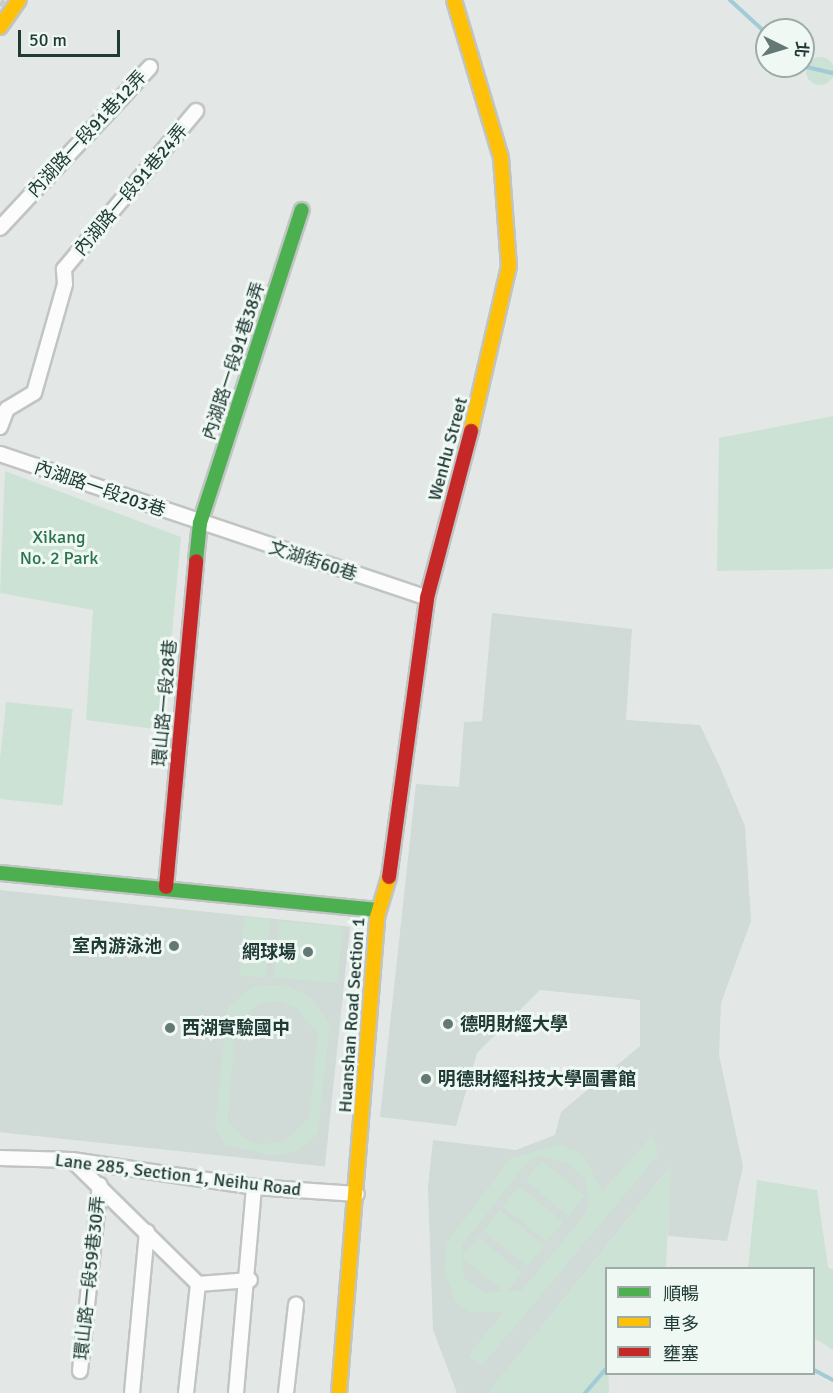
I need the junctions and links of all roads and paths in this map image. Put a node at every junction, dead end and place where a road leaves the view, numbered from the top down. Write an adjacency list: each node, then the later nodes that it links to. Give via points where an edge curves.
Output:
1 (19, 0): 3 (street)
2 (454, 0): 11 (street, WenHu Street, via 501,158 508,266 494,346)
3 (0, 27)
4 (150, 67): 7 (street, 內湖路一段91巷12弄)
5 (196, 111): 8 (street, 內湖路一段91巷24弄, via 64,269 65,284 34,393 7,410)
6 (302, 210): 10 (street, 內湖路一段91巷38弄)
7 (0, 228)
8 (0, 427)
9 (0, 454): 10 (street, 內湖路一段203巷)
10 (200, 523): 11 (street, 文湖街60巷); 13 (street, 環山路一段28巷)
11 (427, 598): 14 (street, WenHu Street, via 387,888)
12 (0, 873): 13 (street, Huanshan Road Section 1)
13 (166, 887): 14 (street, Huanshan Road Section 1)
14 (378, 910): 19 (street, Huanshan Road Section 1)
15 (0, 1158): 16 (street, Lane 285, Section 1, Neihu Road)
16 (72, 1160): 17 (street); 18 (street, Lane 285, Section 1, Neihu Road)
17 (100, 1185): 20 (street); 24 (street, 環山路一段59巷30弄)
18 (254, 1187): 19 (street, Lane 285, Section 1, Neihu Road); 21 (street)
19 (357, 1194): 29 (street, Huanshan Road Section 1)
20 (147, 1232): 22 (street); 25 (street)
21 (250, 1280): 22 (street); 27 (street)
22 (198, 1284): 26 (street)
23 (296, 1305): 28 (street)
24 (80, 1371)
25 (132, 1393)
26 (186, 1393)
27 (236, 1393)
28 (286, 1393)
29 (339, 1393)

